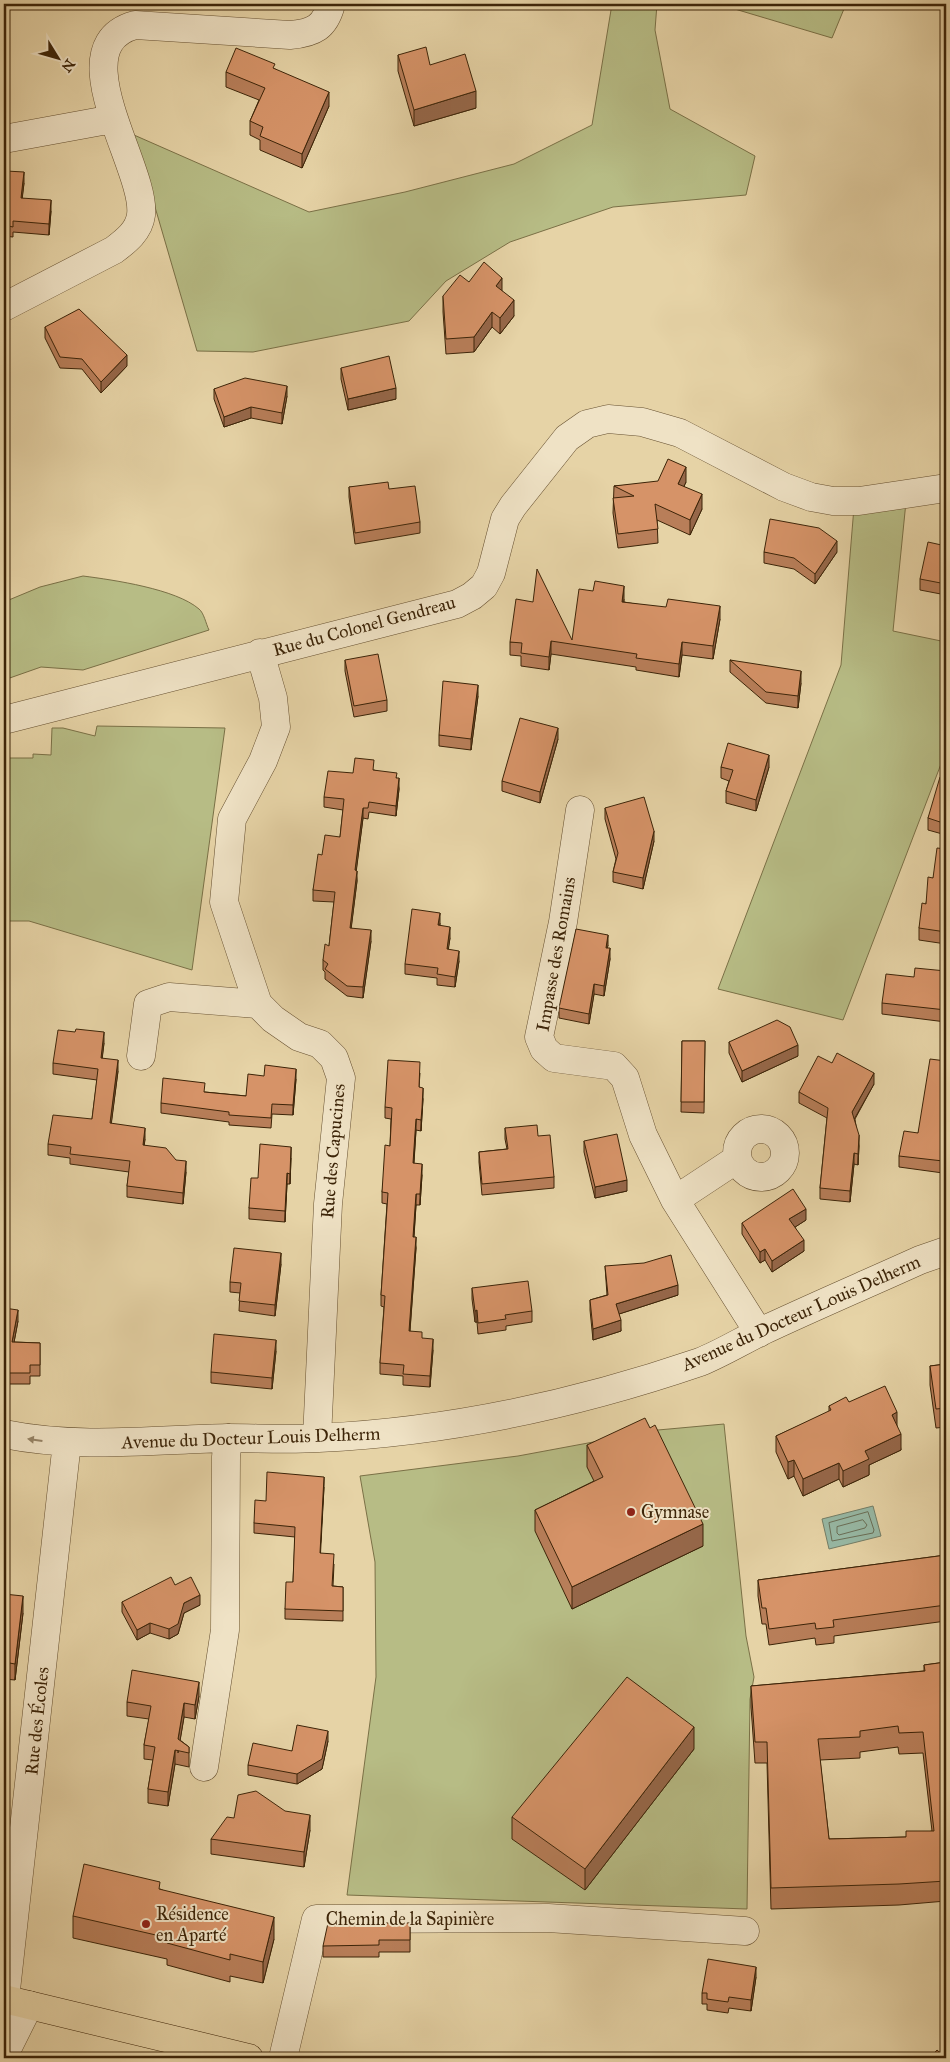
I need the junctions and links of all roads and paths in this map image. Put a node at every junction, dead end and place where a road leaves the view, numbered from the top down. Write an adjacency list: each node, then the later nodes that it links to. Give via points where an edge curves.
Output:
1 (331, 4): 2 (street, via 328,17 318,28 304,34 135,24 123,28 112,37 105,53 104,73)
2 (113, 119): 3 (street); 4 (street, via 140,197 141,215 136,229 114,250)
3 (4, 139)
4 (4, 307)
5 (946, 488): 6 (street, Rue du Colonel Gendreau, via 859,502 811,497 784,487 680,433 642,422 608,419 587,424 567,438 505,519 491,573 484,586 472,596 457,604)
6 (260, 653): 7 (street, Rue du Colonel Gendreau); 9 (street, Rue des Capucines, via 273,698 276,727 264,760 232,819 224,902)
7 (4, 720)
8 (580, 810): 12 (street, Impasse des Romains, via 563,922 539,1037 544,1049 554,1058 614,1066 624,1078 643,1136)
9 (258, 1004): 10 (street, via 169,997 148,1004); 17 (street, Rue des Capucines, via 299,1037 320,1044 334,1058 341,1078 328,1204)
10 (141, 1056)
11 (737, 1159): 12 (street)
12 (675, 1200): 14 (street, Impasse des Romains)
13 (946, 1252): 14 (street, Avenue du Docteur Louis Delherm, via 920,1260)
14 (759, 1332): 17 (street, Avenue du Docteur Louis Delherm, via 702,1361 506,1416 392,1432)
15 (4, 1434): 18 (street, Avenue du Docteur Louis Delherm, one-way to 15)
16 (228, 1438): 17 (street, Avenue du Docteur Louis Delherm); 18 (street, Avenue du Docteur Louis Delherm); 19 (street, via 225,1630)
17 (316, 1438)
18 (67, 1442): 21 (street, Rue des Écoles)
19 (204, 1767)
20 (745, 1931): 24 (street, Chemin de la Sapinière, via 548,1918 316,1919)
21 (10, 2004): 22 (street); 23 (main road)
22 (4, 2055)
23 (248, 2058)
24 (283, 2058)

